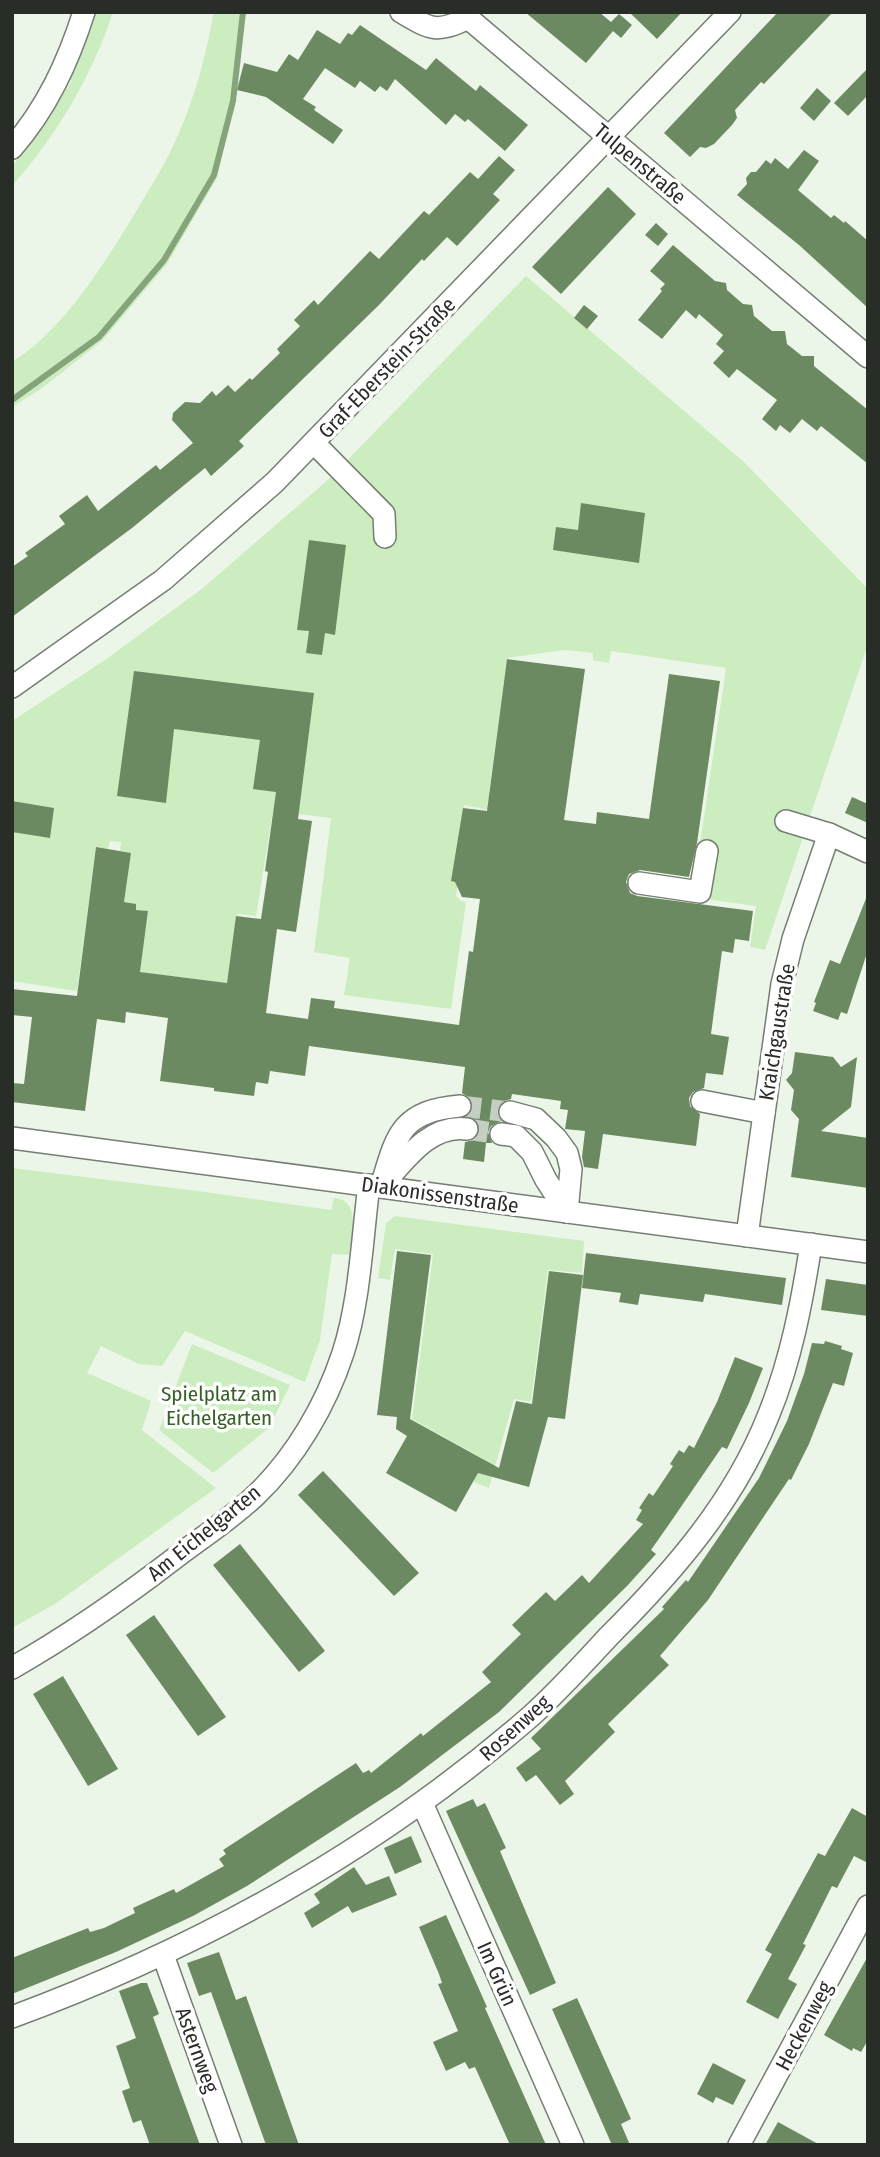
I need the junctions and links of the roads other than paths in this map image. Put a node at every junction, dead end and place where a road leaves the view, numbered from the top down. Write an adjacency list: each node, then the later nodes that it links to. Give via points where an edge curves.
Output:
1 (84, 12): 6 (street, via 70,55 43,107)
2 (401, 12): 4 (street, Tulpenstraße, via 436,28 452,26)
3 (730, 12): 5 (street, Graf-Eberstein-Straße)
4 (467, 15): 5 (street, Tulpenstraße)
5 (610, 138): 7 (street, Tulpenstraße); 8 (street, Graf-Eberstein-Straße)
6 (12, 148)
7 (868, 358)
8 (314, 443): 9 (street, via 384,514); 10 (street, Graf-Eberstein-Straße, via 163,580)
9 (385, 537)
10 (12, 687)
11 (786, 821): 12 (street)
12 (829, 834): 14 (street); 19 (street, Kraichgaustraße, via 782,984)
13 (706, 850): 15 (street, via 701,891)
14 (868, 852)
15 (639, 883)
16 (702, 1101): 19 (street)
17 (460, 1106): 23 (street, Am Eichelgarten, via 440,1108 410,1121)
18 (510, 1112): 24 (street, via 536,1119 567,1153)
19 (764, 1114): 25 (street, Kraichgaustraße)
20 (467, 1129): 23 (street, via 445,1130 423,1142)
21 (501, 1134): 24 (street, via 516,1136 532,1152)
22 (12, 1138): 23 (street, Diakonissenstraße)
23 (375, 1186): 24 (street, Diakonissenstraße); 28 (street, Am Eichelgarten, via 350,1328 326,1396 294,1450 254,1497 74,1632)
24 (567, 1212): 25 (street, Diakonissenstraße)
25 (747, 1236): 26 (street, Diakonissenstraße)
26 (811, 1244): 27 (street, Diakonissenstraße); 29 (street, Rosenweg, via 801,1307 769,1415 707,1526 640,1605 534,1713)
27 (868, 1252)
28 (12, 1668)
29 (422, 1803): 31 (street, Rosenweg, via 285,1892); 34 (street, Im Grün)
30 (868, 1906): 35 (street, Heckenweg)
31 (163, 1955): 32 (street, Rosenweg); 33 (street, Asternweg)
32 (12, 2017)
33 (231, 2145)
34 (573, 2145)
35 (739, 2145)

